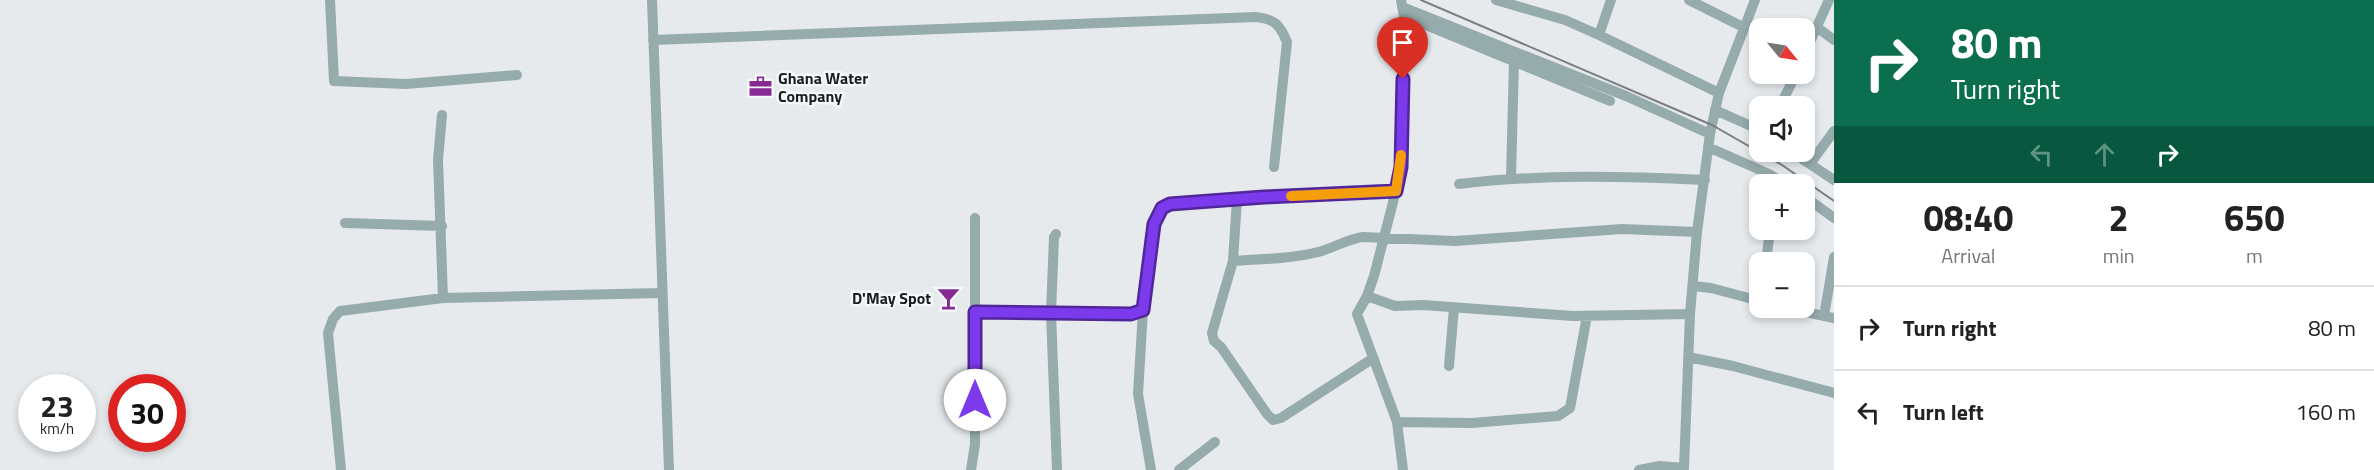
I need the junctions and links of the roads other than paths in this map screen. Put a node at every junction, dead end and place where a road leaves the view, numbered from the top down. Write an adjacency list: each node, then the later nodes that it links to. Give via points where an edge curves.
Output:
1 (330, 0): 17 (street, via 333,81 406,84)
2 (652, 0): 14 (street)
3 (1496, 0): 8 (street)
4 (1611, 0): 13 (street)
5 (1689, 0): 10 (street)
6 (1755, 0): 10 (street)
7 (1829, 0): 11 (street)
8 (1530, 4): 13 (street)
9 (1402, 8): 16 (street); 24 (street, via 1626,96); 34 (street, via 1401,167)
10 (1743, 27): 18 (street)
11 (1818, 28): 12 (street); 15 (street)
12 (1815, 34)
13 (1599, 35): 18 (street)
14 (653, 40): 28 (street, via 1270,18 1280,25 1287,42); 47 (street)
15 (1834, 40)
16 (1514, 60): 19 (street); 30 (street)
17 (517, 75)
18 (1719, 93): 20 (street)
19 (1610, 101)
20 (1715, 110): 22 (street); 24 (street)
21 (442, 115): 40 (street, via 438,160)
22 (1749, 125)
23 (1834, 131): 27 (street)
24 (1710, 134): 25 (street)
25 (1708, 147): 29 (street); 31 (street)
26 (1806, 162): 27 (street)
27 (1809, 164): 32 (street)
28 (1274, 167)
29 (1760, 174)
30 (1511, 178): 31 (street, via 1610,175); 33 (street)
31 (1705, 180): 41 (street)
32 (1834, 180)
33 (1459, 184)
34 (1396, 191): 35 (street); 43 (street)
35 (1237, 199): 45 (street); 52 (street, via 1170,204 1162,208 1154,224)
36 (1815, 204): 38 (street)
37 (975, 218): 53 (street)
38 (1834, 218)
39 (345, 223): 40 (street)
40 (442, 226): 49 (street)
41 (1697, 232): 43 (street, via 1622,229 1455,241); 46 (street)
42 (1056, 234): 54 (street)
43 (1384, 238): 45 (street, via 1355,238 1317,253); 48 (street)
44 (1834, 256): 57 (street)
45 (1233, 261): 59 (street, via 1212,333 1214,341 1273,420)
46 (1693, 286): 50 (street); 55 (street)
47 (661, 293): 49 (street); 66 (street)
48 (1367, 296): 51 (street, via 1395,306); 59 (street, via 1357,314)
49 (443, 298): 65 (street, via 340,311 333,319 328,333)
50 (1749, 298)
51 (1454, 308): 56 (street); 60 (street)
52 (1143, 310): 54 (street, via 1131,314); 69 (street, via 1138,394)
53 (975, 312): 54 (street); 67 (street, via 975,444)
54 (1051, 313): 68 (street)
55 (1690, 314): 56 (street); 58 (street)
56 (1587, 316): 62 (street, via 1570,408 1564,414 1472,423)
57 (1829, 317)
58 (1688, 357): 61 (street); 64 (street)
59 (1372, 359): 62 (street)
60 (1449, 366)
61 (1834, 393)
62 (1396, 422): 71 (street)
63 (1215, 442): 70 (street)
64 (1684, 469): 72 (street, via 1660,466)
65 (341, 470)
66 (669, 470)
67 (971, 470)
68 (1057, 470)
69 (1151, 470)
70 (1179, 470)
71 (1403, 470)
72 (1639, 470)

